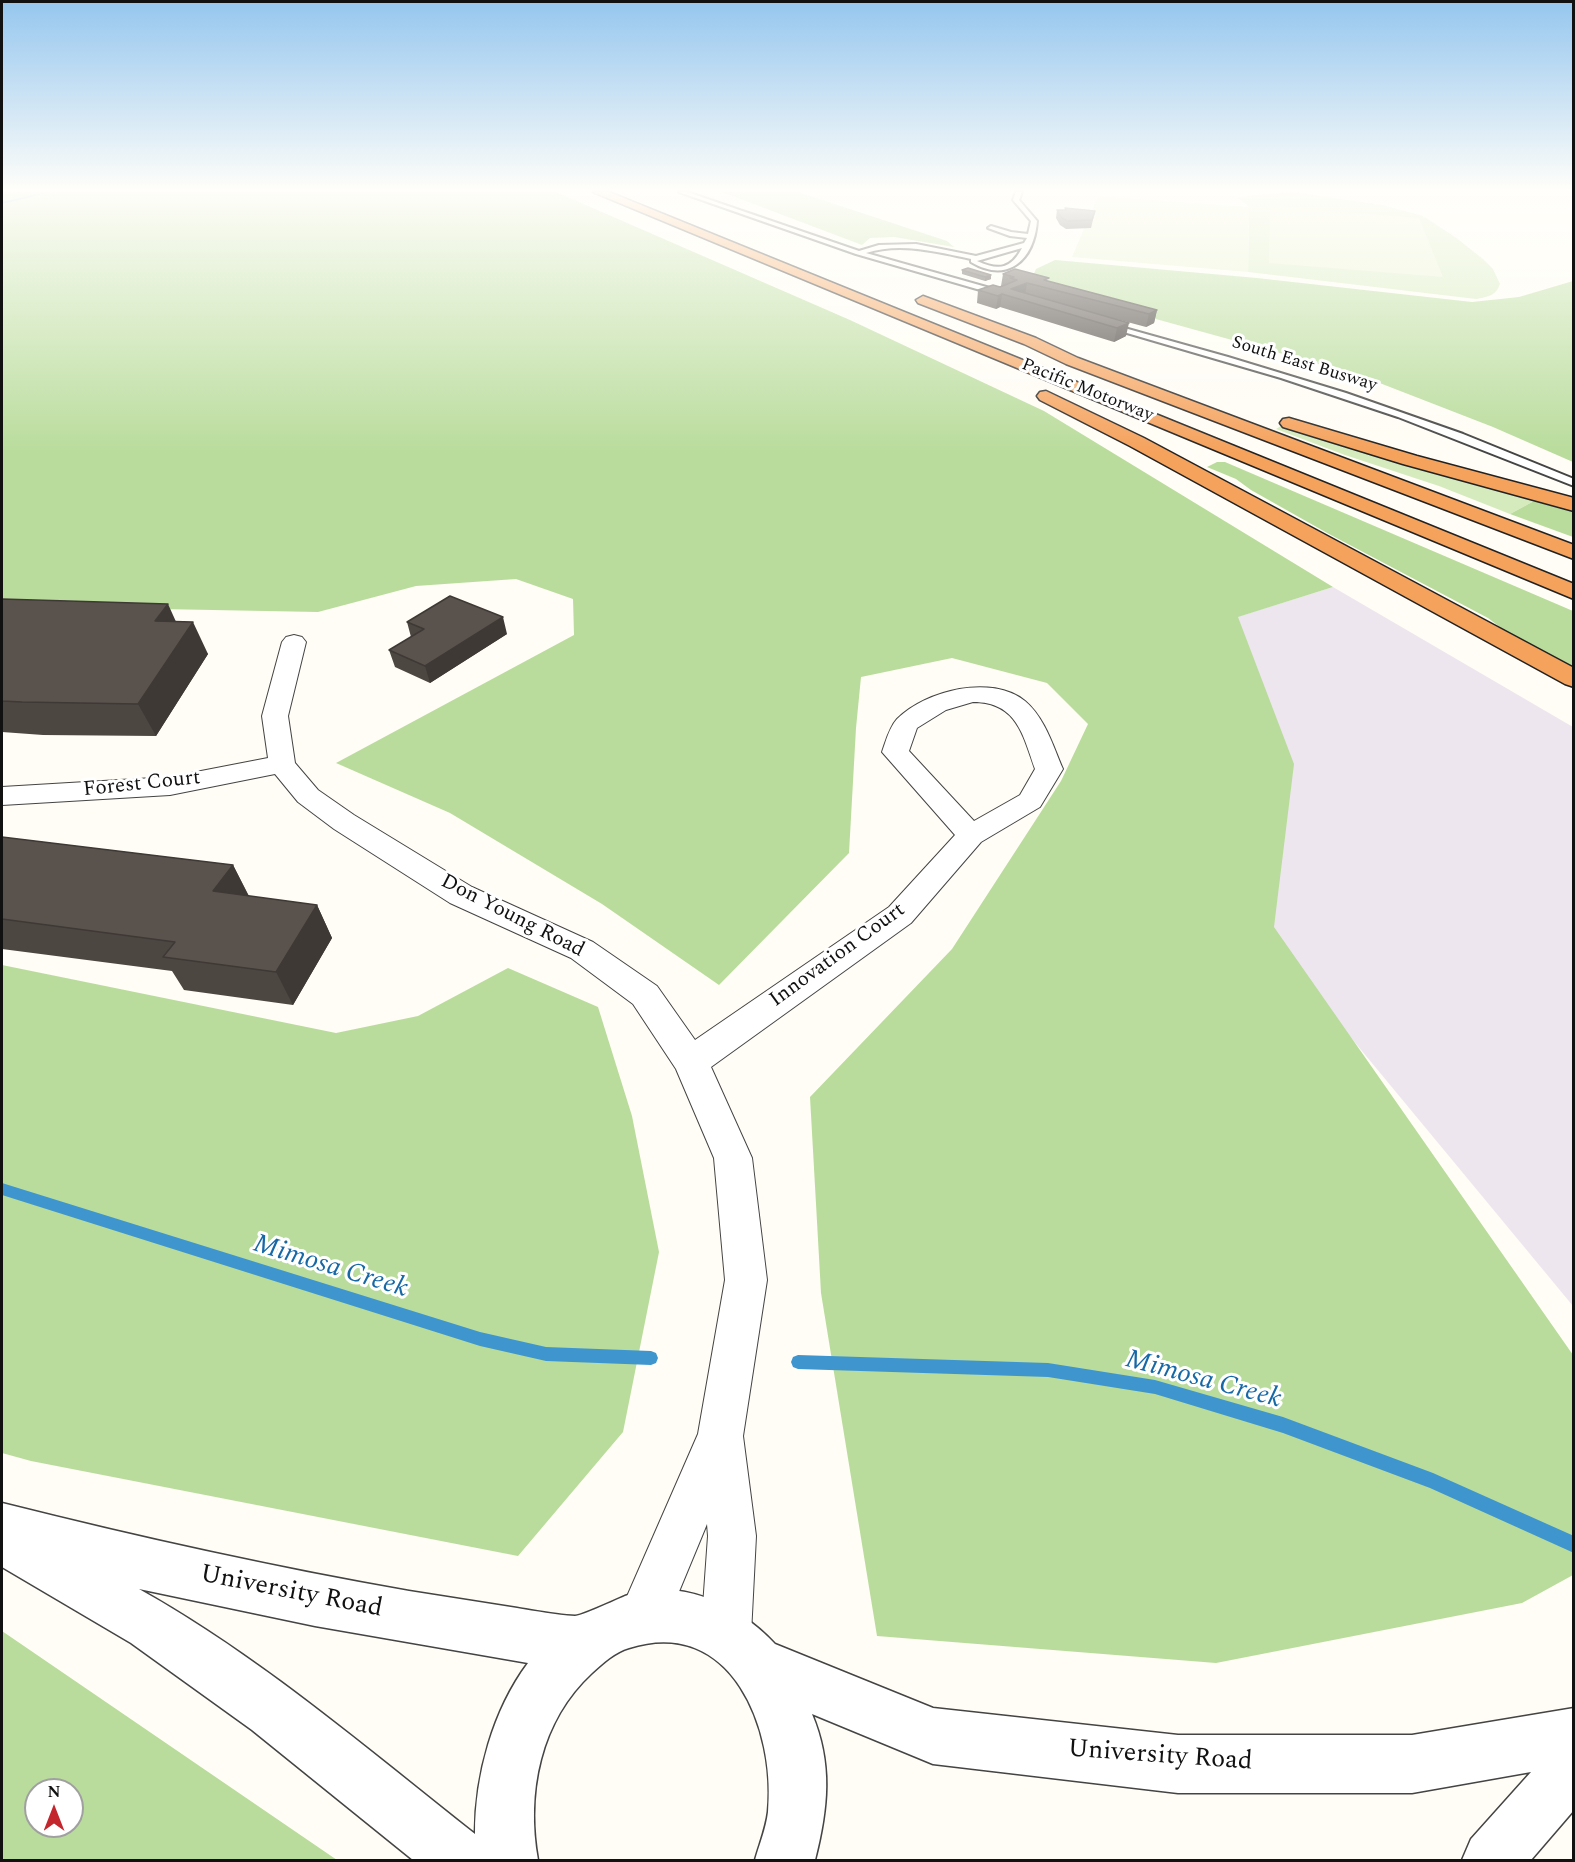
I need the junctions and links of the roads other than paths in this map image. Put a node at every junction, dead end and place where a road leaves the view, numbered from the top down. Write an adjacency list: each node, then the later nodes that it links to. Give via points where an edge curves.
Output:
1 (788, 279): 13 (highway, via 1016,381 1137,442)
2 (813, 279): 11 (highway, Pacific Motorway)
3 (948, 279): 5 (lane)
4 (907, 294): 7 (highway, Pacific Motorway)
5 (1008, 296)
6 (1099, 322): 8 (lane, South East Busway, via 1349,395)
7 (1030, 341): 9 (highway, via 1079,351 1267,416); 10 (highway, Pacific Motorway, via 1072,361)
8 (1574, 483)
9 (1574, 505)
10 (1574, 553)
11 (1574, 592)
12 (294, 642): 14 (street, via 275,716)
13 (1574, 679)
14 (282, 764): 15 (street, Forest Court, via 170,786); 17 (street, Don Young Road, via 308,796 344,822 461,895 582,950 645,995)
15 (2, 796)
16 (971, 835): 16 (street, Innovation Court, via 895,752 905,725 929,707 969,695 992,696 1011,702 1028,720 1049,769 1030,801); 17 (street, Innovation Court, via 900,915)
17 (691, 1062): 18 (street, Don Young Road, via 733,1158 746,1280)
18 (720, 1436): 21 (street, Don Young Road); 23 (street, Don Young Road)
19 (2, 1528): 22 (street, University Road, via 157,1567 301,1596)
20 (2, 1539): 26 (street, via 159,1630 272,1710)
21 (643, 1617): 22 (street, University Road, via 612,1626); 23 (street, University Road, via 687,1617)
22 (583, 1644): 27 (street, University Road, via 546,1682 518,1734 505,1793)
23 (743, 1649): 24 (street, University Road, via 933,1736 1178,1764 1412,1764); 28 (street, via 783,1706 796,1756 797,1812)
24 (1574, 1736)
25 (1574, 1766): 29 (street)
26 (460, 1860)
27 (508, 1860)
28 (785, 1860)
29 (1492, 1860)

